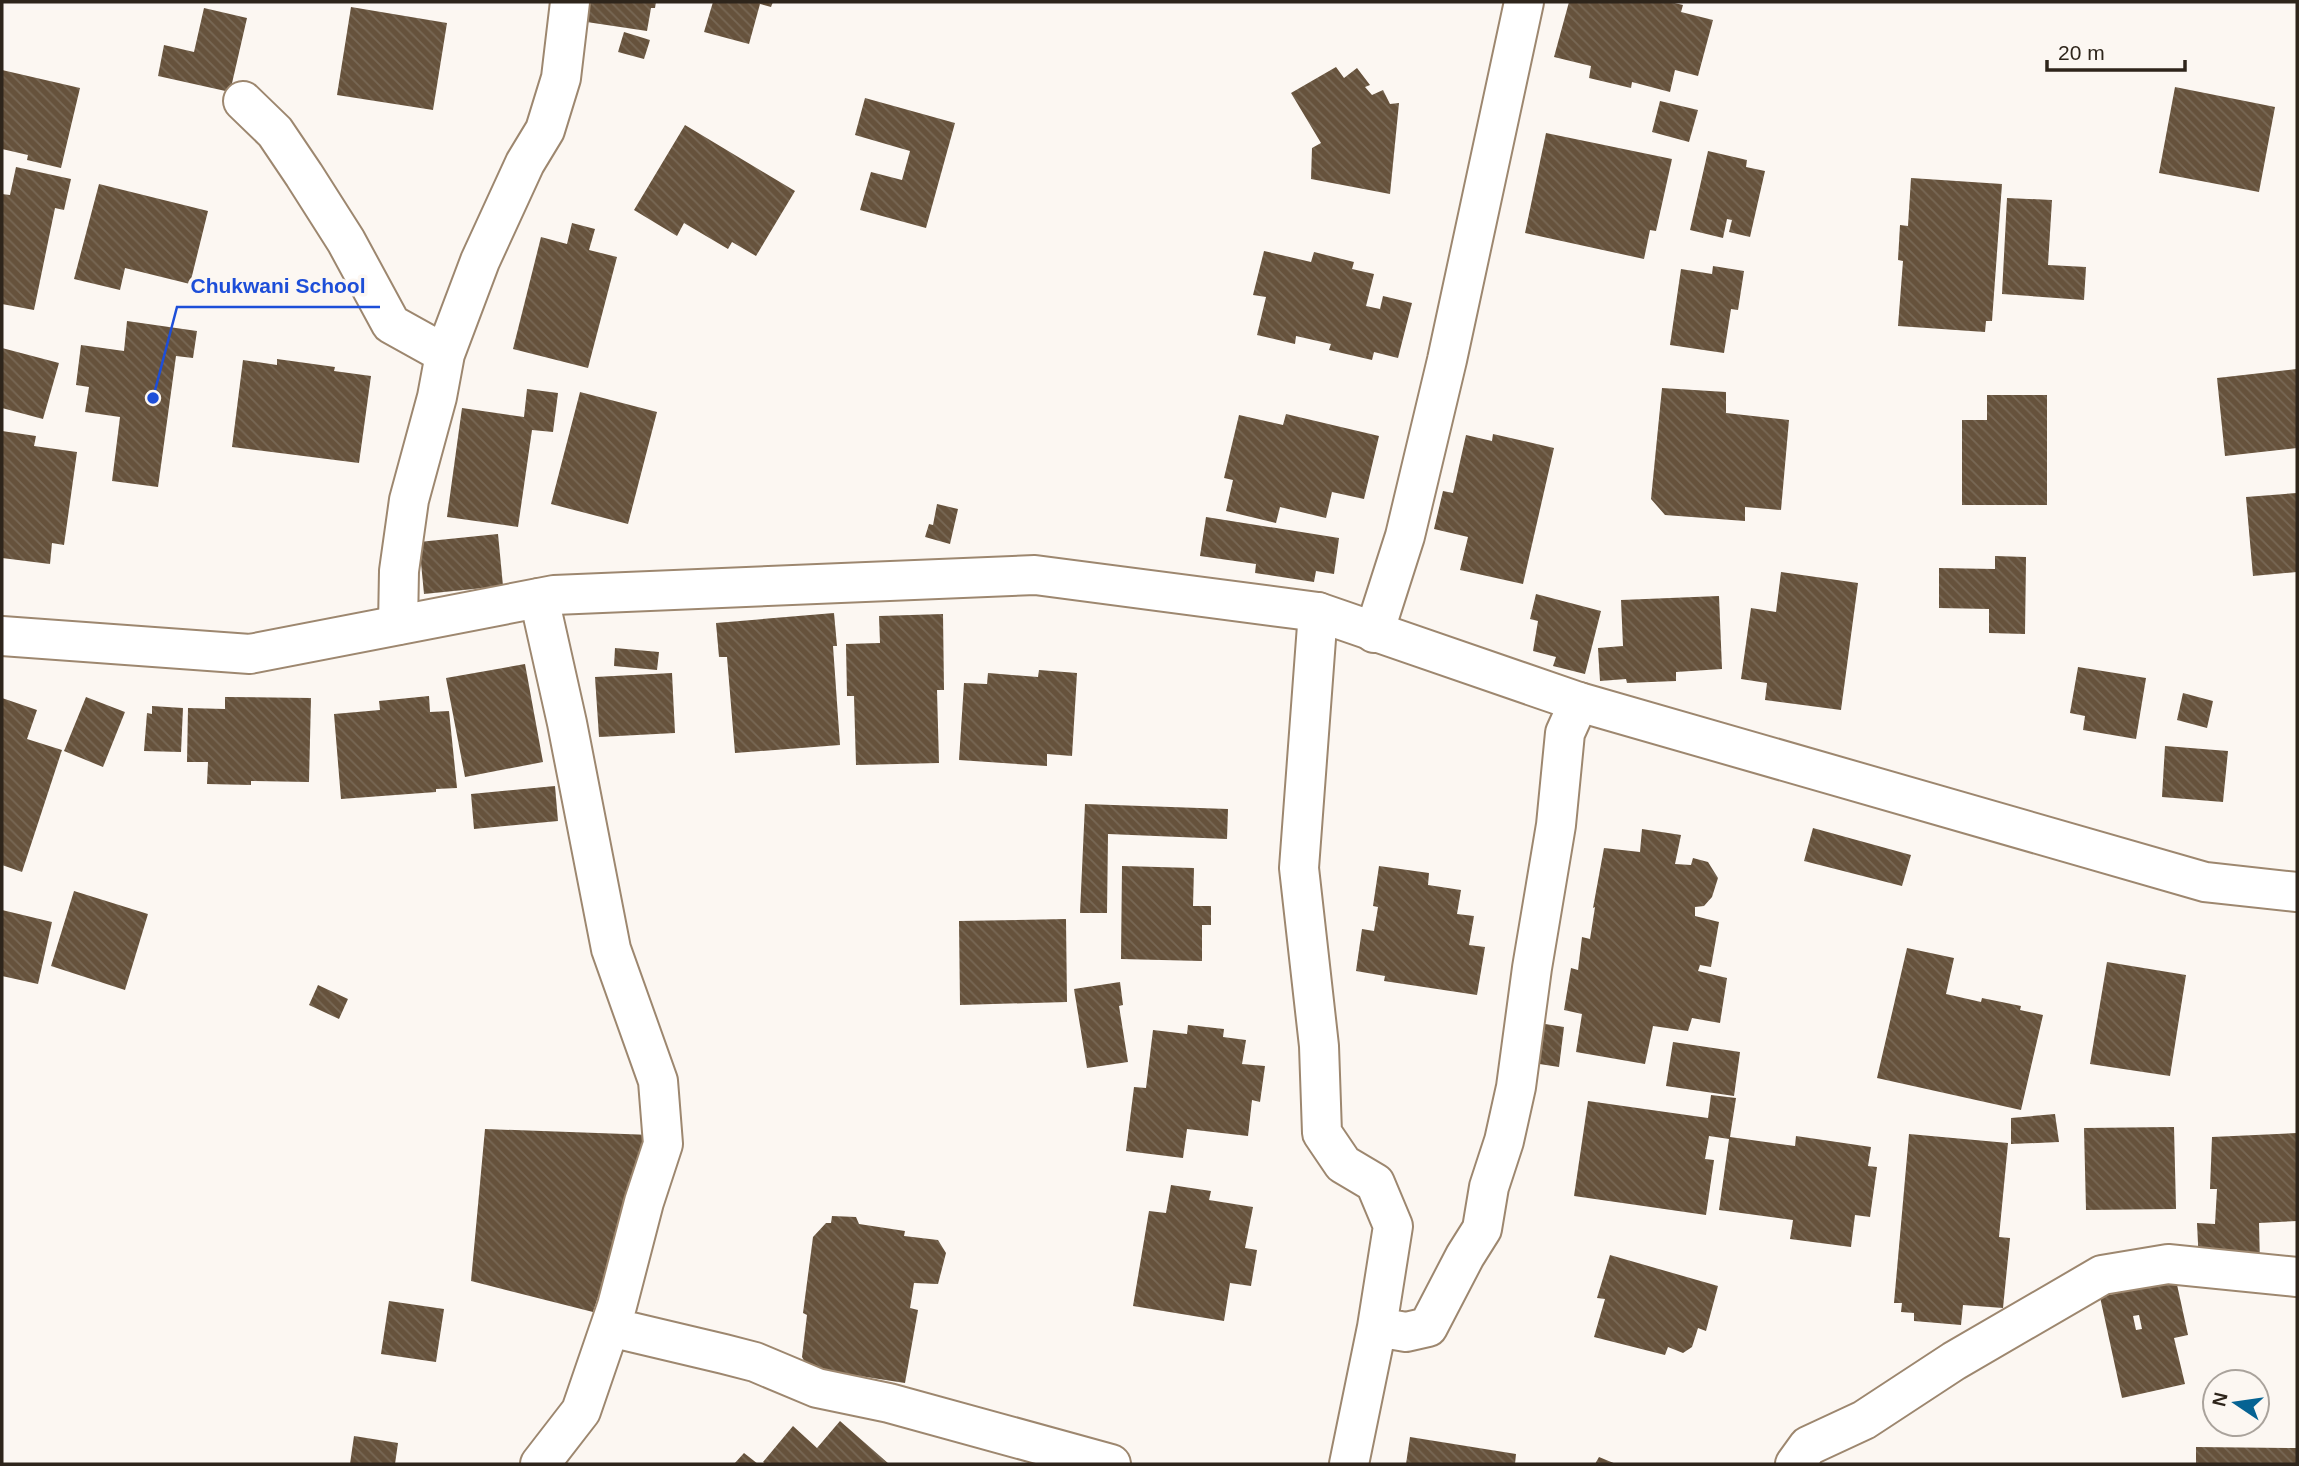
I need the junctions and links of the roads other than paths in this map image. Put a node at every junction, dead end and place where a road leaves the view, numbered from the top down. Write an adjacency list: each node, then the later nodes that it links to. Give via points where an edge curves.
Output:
1 (570, 2): 4 (street, via 561,78 545,130 480,261)
2 (1524, 2): 8 (street, via 1447,360 1405,536)
3 (243, 101): 4 (street, via 275,132 304,174 391,324)
4 (445, 354): 7 (street, via 409,500 399,571)
5 (539, 598): 6 (street, via 1035,575); 7 (street); 13 (street, via 611,949 658,1081 663,1144)
6 (1318, 612): 8 (street); 14 (street, via 1299,868 1319,1046 1322,1133 1343,1164 1375,1183 1393,1226)
7 (398, 625): 9 (street, via 250,654)
8 (1374, 633): 10 (street)
9 (2, 636)
10 (1579, 702): 11 (street, via 2205,882); 14 (street, via 1565,733 1556,825 1516,1087 1482,1229 1428,1327 1406,1332)
11 (2297, 892)
12 (2297, 1277): 18 (street, via 2168,1264 2102,1275 1954,1361 1864,1420 1808,1446)
13 (610, 1327): 15 (street, via 581,1411); 16 (street, via 724,1353 817,1388)
14 (1377, 1328): 17 (street)
15 (540, 1464)
16 (1111, 1464)
17 (1349, 1464)
18 (1795, 1464)

